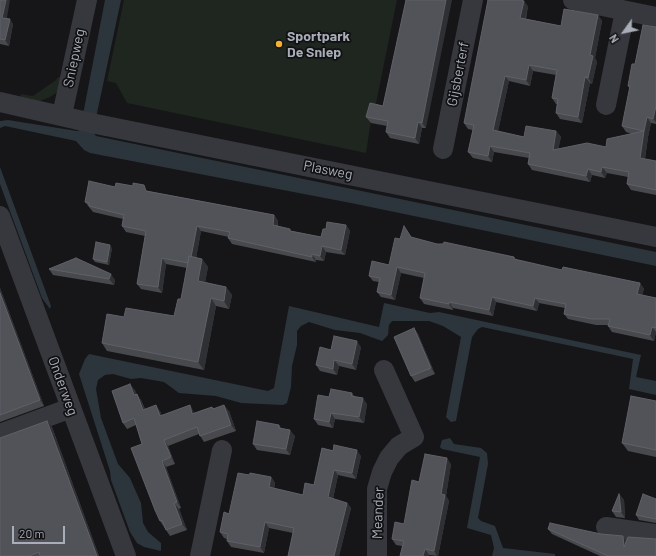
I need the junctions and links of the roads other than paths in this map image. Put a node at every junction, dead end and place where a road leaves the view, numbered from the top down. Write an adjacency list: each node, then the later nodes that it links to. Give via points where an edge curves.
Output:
1 (86, 0): 8 (street, Sniepweg)
2 (473, 0): 9 (street, Gijsberterf)
3 (573, 0): 4 (street)
4 (625, 11): 5 (street); 7 (street)
5 (656, 17)
6 (0, 102): 8 (street, Plasweg)
7 (606, 105)
8 (62, 115): 11 (street, Plasweg)
9 (443, 149)
10 (1, 223): 13 (street, Onderweg)
11 (656, 237)
12 (384, 370): 20 (street, Meander, via 414,437 399,446 382,472 377,489)
13 (71, 408): 14 (street); 18 (street, Onderweg)
14 (0, 434)
15 (222, 450): 19 (street)
16 (606, 527): 17 (street)
17 (656, 534)
18 (126, 556)
19 (200, 556)
20 (377, 556)

